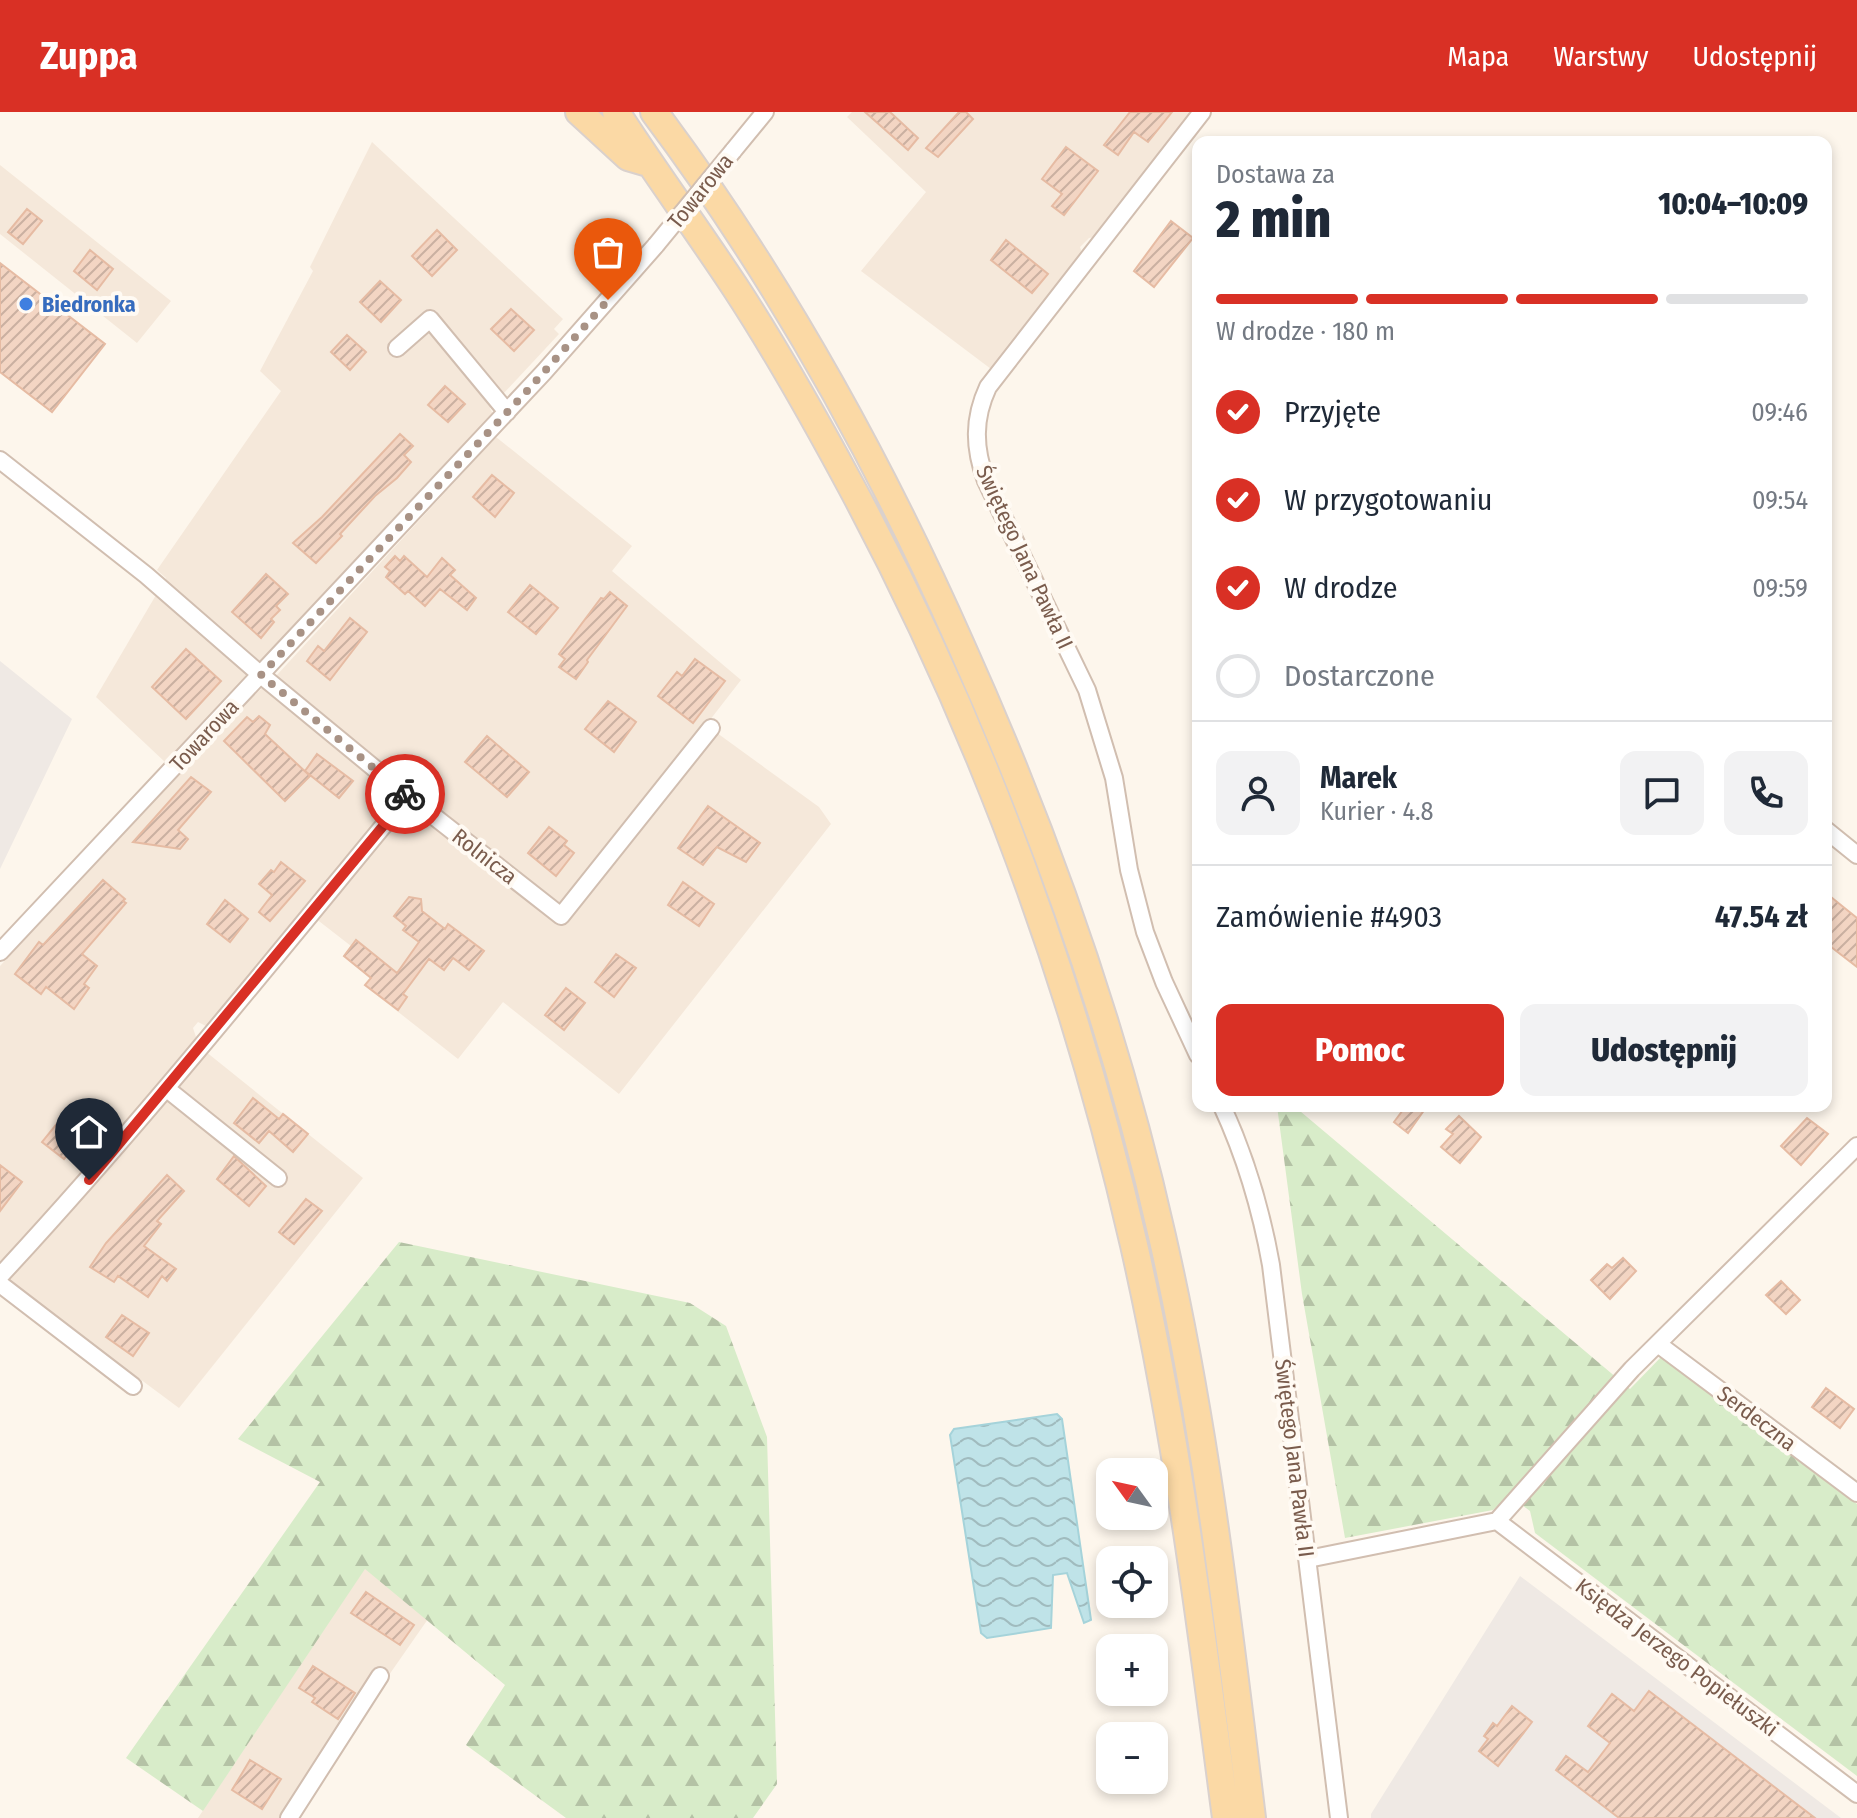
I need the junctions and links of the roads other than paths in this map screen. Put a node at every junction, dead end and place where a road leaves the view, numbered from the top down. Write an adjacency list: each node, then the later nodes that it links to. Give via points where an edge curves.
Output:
1 (579, 112): 6 (main road, via 628,157)
2 (616, 112): 6 (main road)
3 (654, 112): 32 (main road, via 783,306 880,475 986,699 1058,881 1129,1102 1166,1251 1206,1465)
4 (765, 112): 8 (street, Towarowa, bridge, via 656,245)
5 (1202, 112): 16 (street, Świętego Jana Pawła II, via 997,374 976,420 979,464 1087,690 1105,740 1145,932)
6 (649, 163): 31 (main road, via 736,289 853,489 959,711 1030,892 1100,1111 1133,1244 1177,1469)
7 (397, 348): 8 (street, via 430,319)
8 (507, 412): 10 (street, Towarowa)
9 (0, 460): 10 (street, Rolnicza, via 146,575)
10 (261, 675): 12 (street, Rolnicza); 15 (street, Towarowa)
11 (711, 728): 12 (street, Rolnicza, via 561,916)
12 (408, 796): 17 (street)
13 (1832, 835): 14 (street)
14 (1857, 855)
15 (0, 952)
16 (1192, 1042)
17 (167, 1089): 20 (street); 21 (street)
18 (1225, 1112): 27 (street, Świętego Jana Pawła II, via 1265,1227)
19 (1857, 1146): 23 (street)
20 (278, 1178)
21 (0, 1276)
22 (0, 1284): 24 (street)
23 (1658, 1344): 25 (street, Serdeczna); 26 (street)
24 (133, 1386)
25 (1857, 1493)
26 (1497, 1521): 27 (street); 29 (street, Księdza Jerzego Popiełuszki)
27 (1308, 1559): 33 (street, Świętego Jana Pawła II)
28 (380, 1676): 30 (street)
29 (1857, 1794)
30 (289, 1818)
31 (1226, 1818)
32 (1252, 1818)
33 (1339, 1818)

